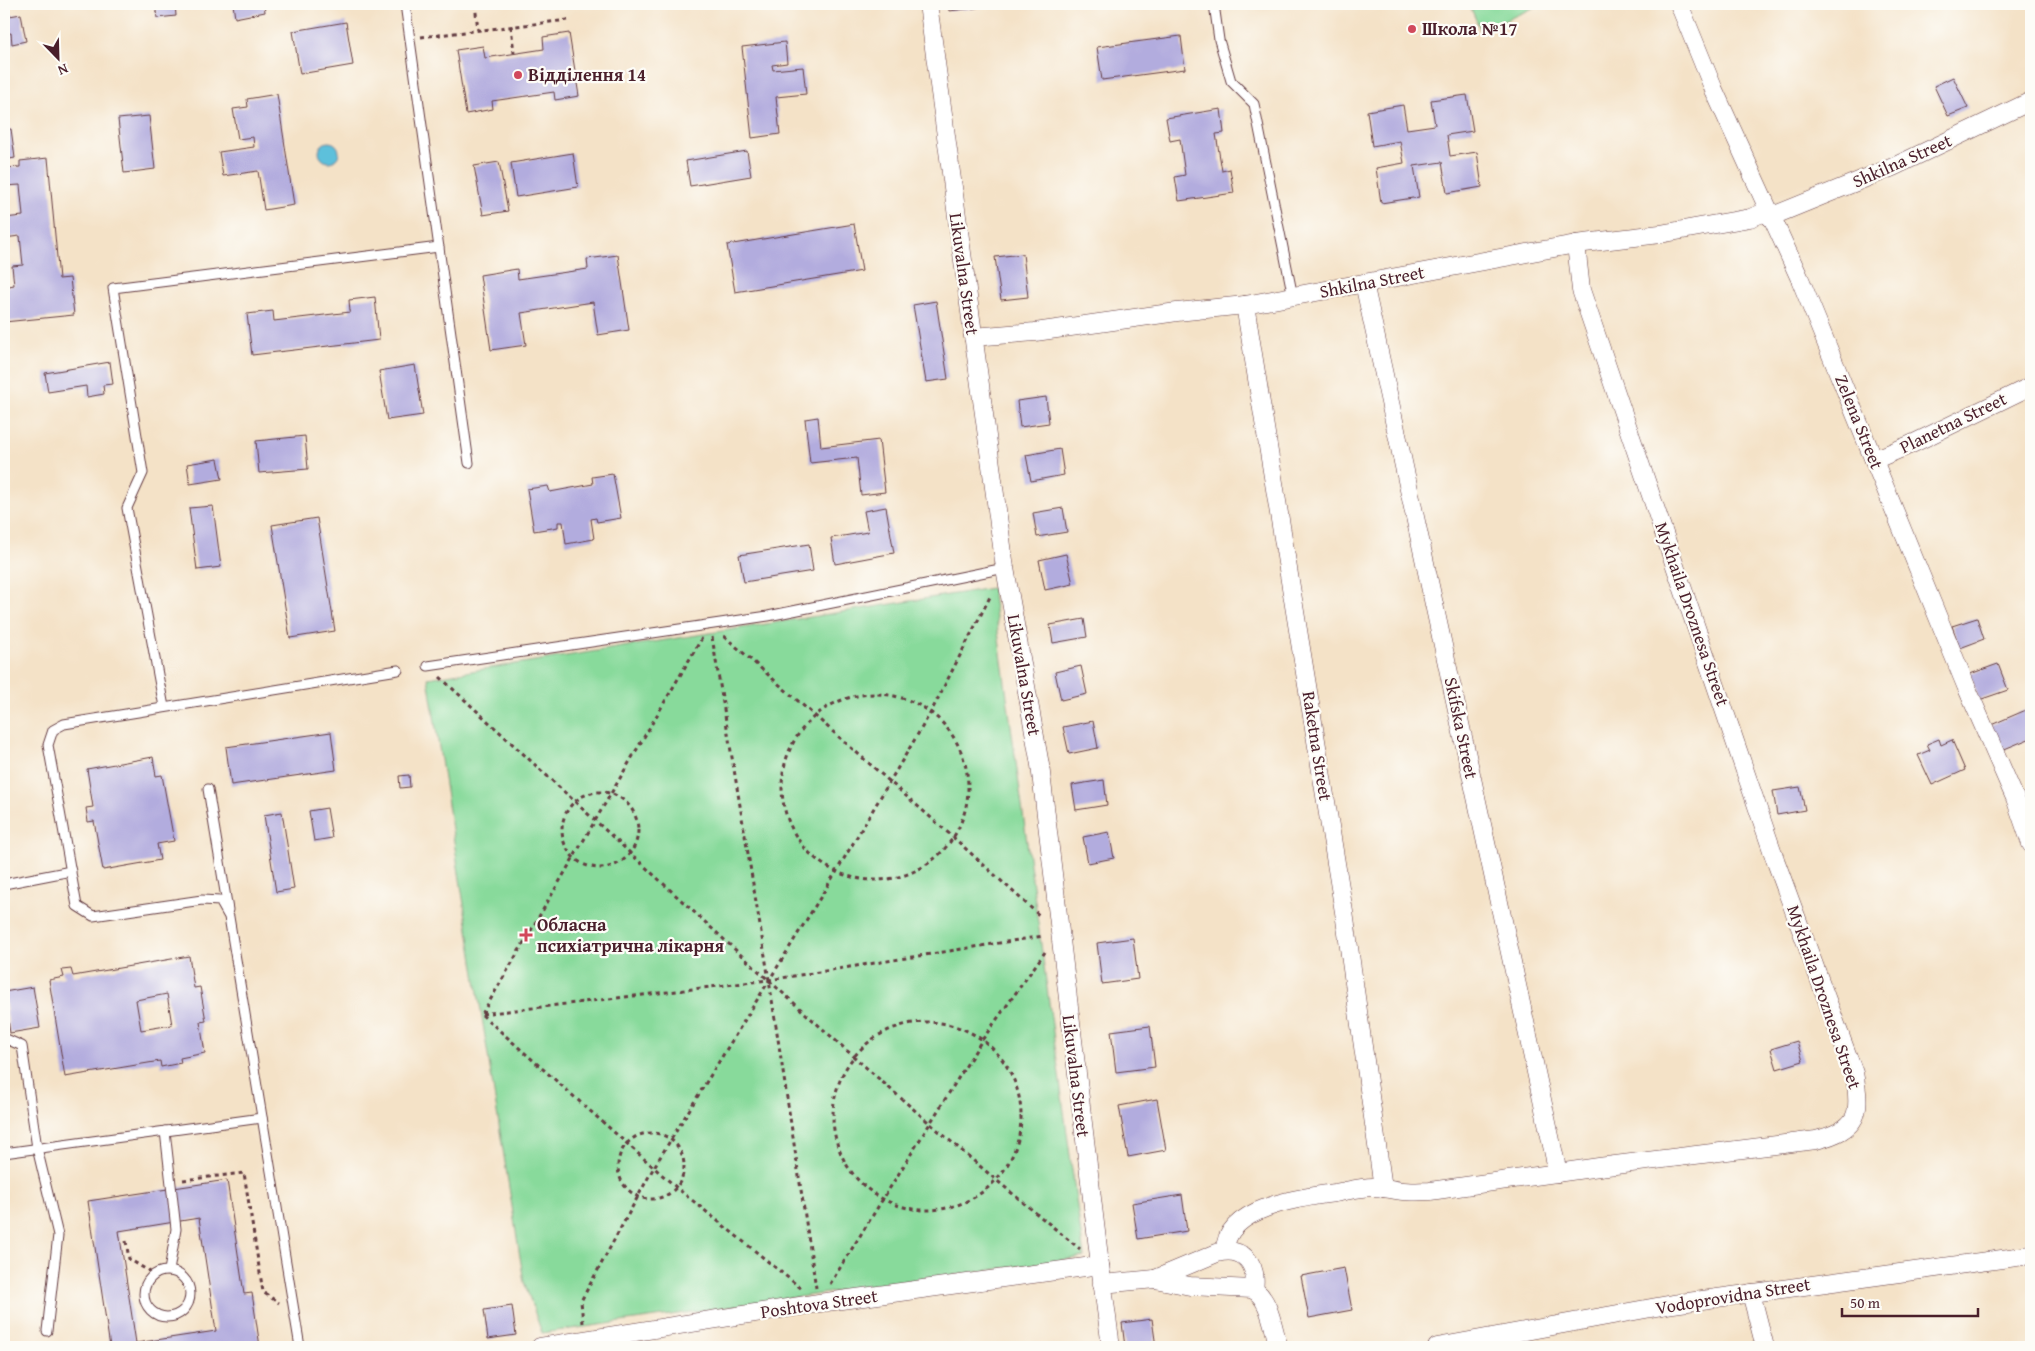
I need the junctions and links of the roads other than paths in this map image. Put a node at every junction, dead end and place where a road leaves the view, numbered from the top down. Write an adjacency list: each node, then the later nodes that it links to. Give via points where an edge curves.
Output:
1 (405, 4): 8 (lane)
2 (928, 4): 12 (street, Likuvalna Street)
3 (1214, 4): 10 (lane, via 1219,40 1231,81 1254,104)
4 (1679, 4): 6 (street, Zelena Street)
5 (2031, 101): 6 (street, Shkilna Street, via 1893,167)
6 (1769, 214): 7 (street, Shkilna Street, via 1660,234); 14 (street, Zelena Street, via 1800,278)
7 (1576, 244): 9 (street, Shkilna Street); 30 (street, Mykhaila Droznesa Street, via 1582,290 1776,862 1854,1073 1859,1098 1855,1117 1847,1127 1816,1140)
8 (439, 247): 15 (lane); 19 (lane, via 113,288 143,473 127,508)
9 (1364, 283): 10 (street, Shkilna Street); 30 (street, Skifska Street)
10 (1293, 296): 11 (street, Shkilna Street)
11 (1246, 305): 12 (street, Shkilna Street); 31 (street, Raketna Street, via 1342,902)
12 (972, 338): 16 (street, Likuvalna Street)
13 (2031, 386): 14 (street, Planetna Street)
14 (1874, 460): 21 (street, Zelena Street, via 2015,798)
15 (469, 463)
16 (1005, 568): 17 (lane, via 768,616); 34 (street, Likuvalna Street, via 1040,766)
17 (428, 666)
18 (398, 670): 19 (lane)
19 (164, 707): 22 (lane, via 64,724 53,730 48,745)
20 (208, 789): 24 (lane)
21 (2031, 844)
22 (71, 871): 23 (lane); 24 (lane, via 77,906 93,916 202,900 220,901)
23 (4, 884)
24 (229, 917): 26 (lane)
25 (4, 1038): 28 (lane, via 22,1046)
26 (262, 1118): 27 (lane); 41 (lane)
27 (165, 1131): 28 (lane); 35 (lane, via 176,1229)
28 (37, 1148): 29 (lane); 40 (lane, via 58,1235)
29 (4, 1153)
30 (1558, 1173): 31 (street, Mykhaila Droznesa Street, via 1430,1191 1405,1192)
31 (1383, 1188): 32 (street, Mykhaila Droznesa Street, via 1286,1200 1259,1210 1235,1227 1226,1239)
32 (1225, 1251): 36 (street); 38 (street, via 1246,1257 1256,1279)
33 (2031, 1256): 39 (street, Vodoprovidna Street)
34 (1100, 1265): 37 (street, Likuvalna Street); 42 (street, Poshtova Street, via 819,1303)
35 (169, 1271): 35 (lane, via 182,1276 191,1296 184,1310 170,1318 154,1314 145,1301 146,1286 155,1275)
36 (1155, 1278): 37 (street); 38 (street, via 1190,1286)
37 (1102, 1284): 43 (street, Likuvalna Street)
38 (1254, 1290): 44 (street, via 1263,1299)
39 (1750, 1293): 45 (street, Vodoprovidna Street); 46 (street)
40 (47, 1331)
41 (300, 1347)
42 (540, 1347)
43 (1111, 1347)
44 (1279, 1347)
45 (1437, 1347)
46 (1765, 1347)

